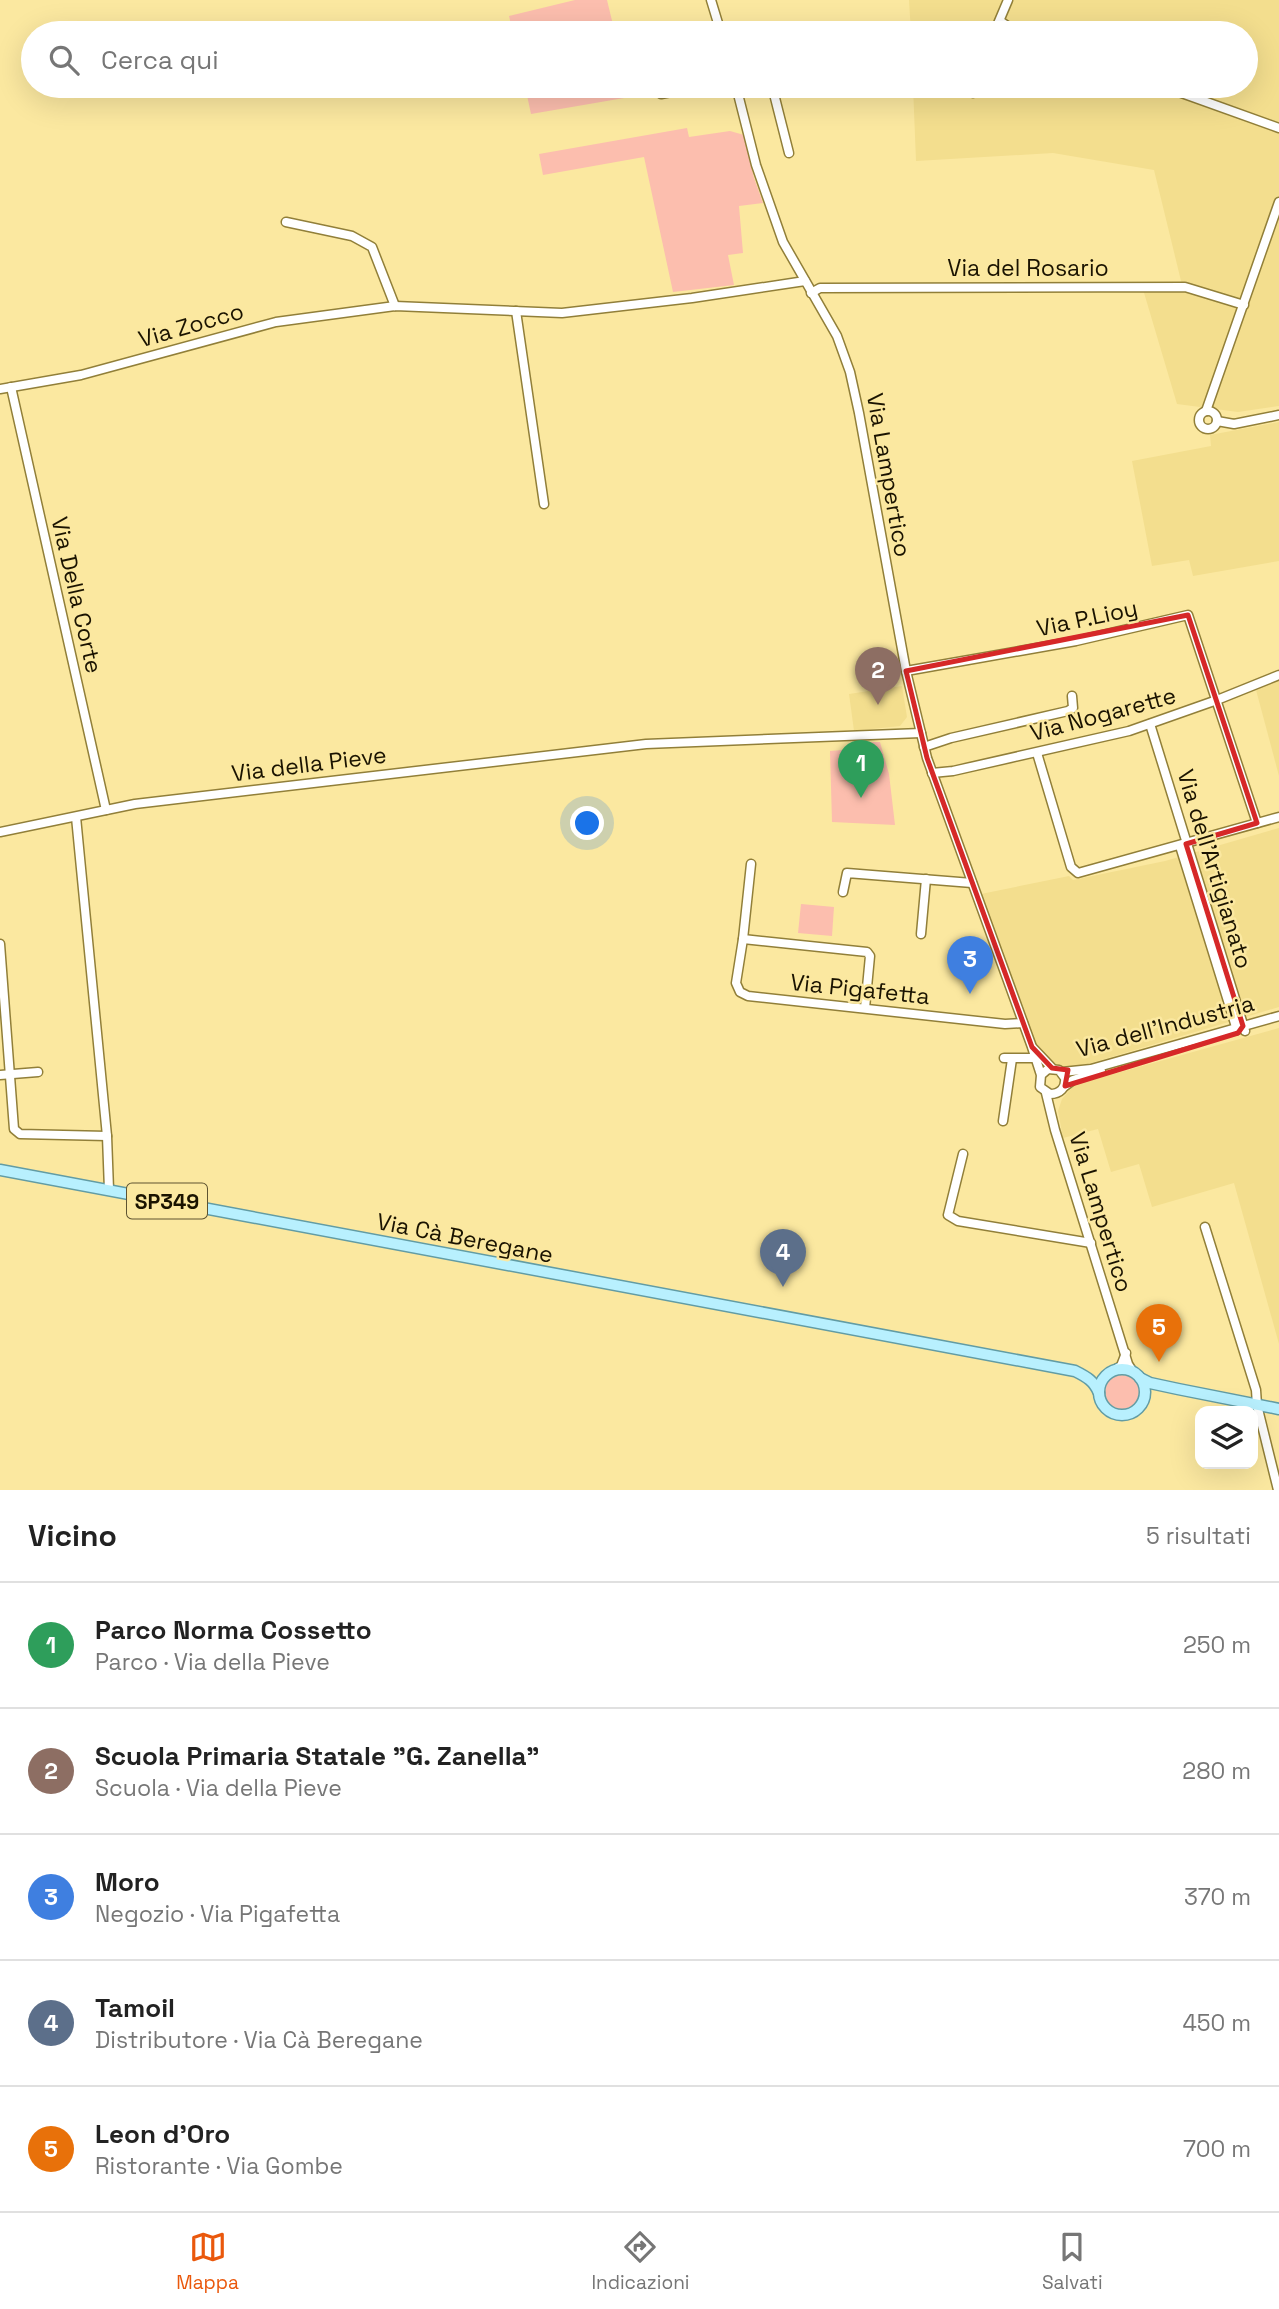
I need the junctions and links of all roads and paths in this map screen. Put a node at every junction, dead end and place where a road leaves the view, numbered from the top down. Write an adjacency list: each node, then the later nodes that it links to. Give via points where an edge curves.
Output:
1 (711, 0): 3 (street)
2 (1008, 0): 4 (street)
3 (717, 21)
4 (1000, 21)
5 (739, 98): 12 (street, Via Lampertico, via 769,204)
6 (775, 98): 9 (street)
7 (1195, 98): 8 (street)
8 (1279, 128)
9 (789, 153)
10 (1279, 202): 14 (street)
11 (286, 222): 15 (street, via 352,236 372,247)
12 (805, 281): 13 (street, Via Lampertico); 16 (street, Via Zocco, via 562,313)
13 (811, 293): 14 (street, Via del Rosario, via 820,288 1185,287); 23 (street, Via Lampertico, via 837,336 849,372)
14 (1244, 305): 19 (street)
15 (395, 306): 16 (street, Via Zocco); 17 (street, Via Zocco, via 242,329 81,375)
16 (516, 311): 22 (street)
17 (11, 387): 18 (street, Via Zocco); 32 (street, Via Della Corte)
18 (0, 389)
19 (1206, 411): 21 (street, via 1214,413); 21 (street, via 1199,416 1201,427 1213,428)
20 (1279, 415): 21 (street, via 1234,424)
21 (1217, 421)
22 (544, 504)
23 (906, 671): 26 (street, Via P.Lioy, via 1076,641 1188,615); 28 (street, Via Lampertico)
24 (1279, 675): 26 (street, Via Nogarette)
25 (1072, 696): 29 (street, via 1074,706 1068,711)
26 (1217, 700): 27 (street, Via Nogarette); 35 (street)
27 (1150, 724): 30 (street, Via Nogarette); 37 (street, Via dell'Artigianato)
28 (921, 733): 29 (street, Via Lampertico); 32 (street, Via della Pieve, via 646,744)
29 (924, 747): 31 (street, Via Lampertico)
30 (1037, 753): 31 (street, Via Nogarette); 37 (street, via 1071,867 1078,873)
31 (932, 773): 40 (street, Via Lampertico)
32 (106, 810): 33 (street, Via della Pieve)
33 (76, 817): 36 (street, Via della Pieve); 61 (street)
34 (1279, 817): 35 (street)
35 (1257, 823): 37 (street)
36 (0, 832)
37 (1183, 845): 49 (street, Via dell'Artigianato)
38 (751, 864): 43 (street)
39 (926, 879): 40 (street); 41 (street, via 847,873); 42 (street)
40 (972, 883): 48 (street, Via Lampertico)
41 (843, 892)
42 (921, 934)
43 (743, 939): 45 (street, Via Pigafetta, via 740,992); 45 (street, via 867,952)
44 (0, 944): 55 (street)
45 (864, 1008): 48 (street, Via Pigafetta)
46 (1279, 1016): 49 (street, Via dell'Industria)
47 (1279, 1021): 49 (street, Via dell'Industria)
48 (1023, 1023): 50 (street, Via Lampertico)
49 (1241, 1030): 54 (street, Via dell'Industria, via 1091,1069); 57 (street, Via dell'Industria, via 1073,1080)
50 (1032, 1047): 51 (street, Via Lampertico); 52 (street, Via Lampertico)
51 (1034, 1058): 56 (street, Via Lampertico); 59 (street, via 1008,1059)
52 (1052, 1068): 54 (street, Via Lampertico); 56 (street)
53 (38, 1072): 55 (street)
54 (1062, 1072): 57 (street, Via Lampertico)
55 (5, 1074): 61 (street, via 14,1129 20,1134)
56 (1041, 1075): 58 (street, Via Lampertico, via 1039,1084)
57 (1062, 1089): 58 (street); 60 (street, Via Lampertico, via 1055,1100)
58 (1046, 1093): 60 (street, Via Lampertico)
59 (1003, 1121)
60 (1053, 1121): 66 (street, Via Lampertico)
61 (107, 1136): 64 (street)
62 (963, 1154): 66 (street, via 948,1215 958,1221)
63 (0, 1170): 64 (main road, SP349)
64 (110, 1190): 68 (main road, Via Cà Beregane / SP349)
65 (1205, 1227): 73 (street)
66 (1091, 1243): 67 (street, Via Lampertico)
67 (1126, 1353): 69 (street, via 1121,1366); 70 (street, Via Lampertico)
68 (1076, 1371): 69 (main road, Via Cà Beregane); 72 (main road, via 1090,1378)
69 (1113, 1371): 70 (main road); 72 (main road, via 1102,1381)
70 (1137, 1375): 71 (main road); 74 (main road, via 1145,1390)
71 (1178, 1389): 73 (main road); 74 (main road, via 1155,1393)
72 (1099, 1393): 74 (main road, via 1114,1413 1128,1414)
73 (1257, 1405): 75 (main road); 76 (street)
74 (1138, 1408)
75 (1279, 1409)
76 (1277, 1472): 77 (street)
77 (1278, 1490)

